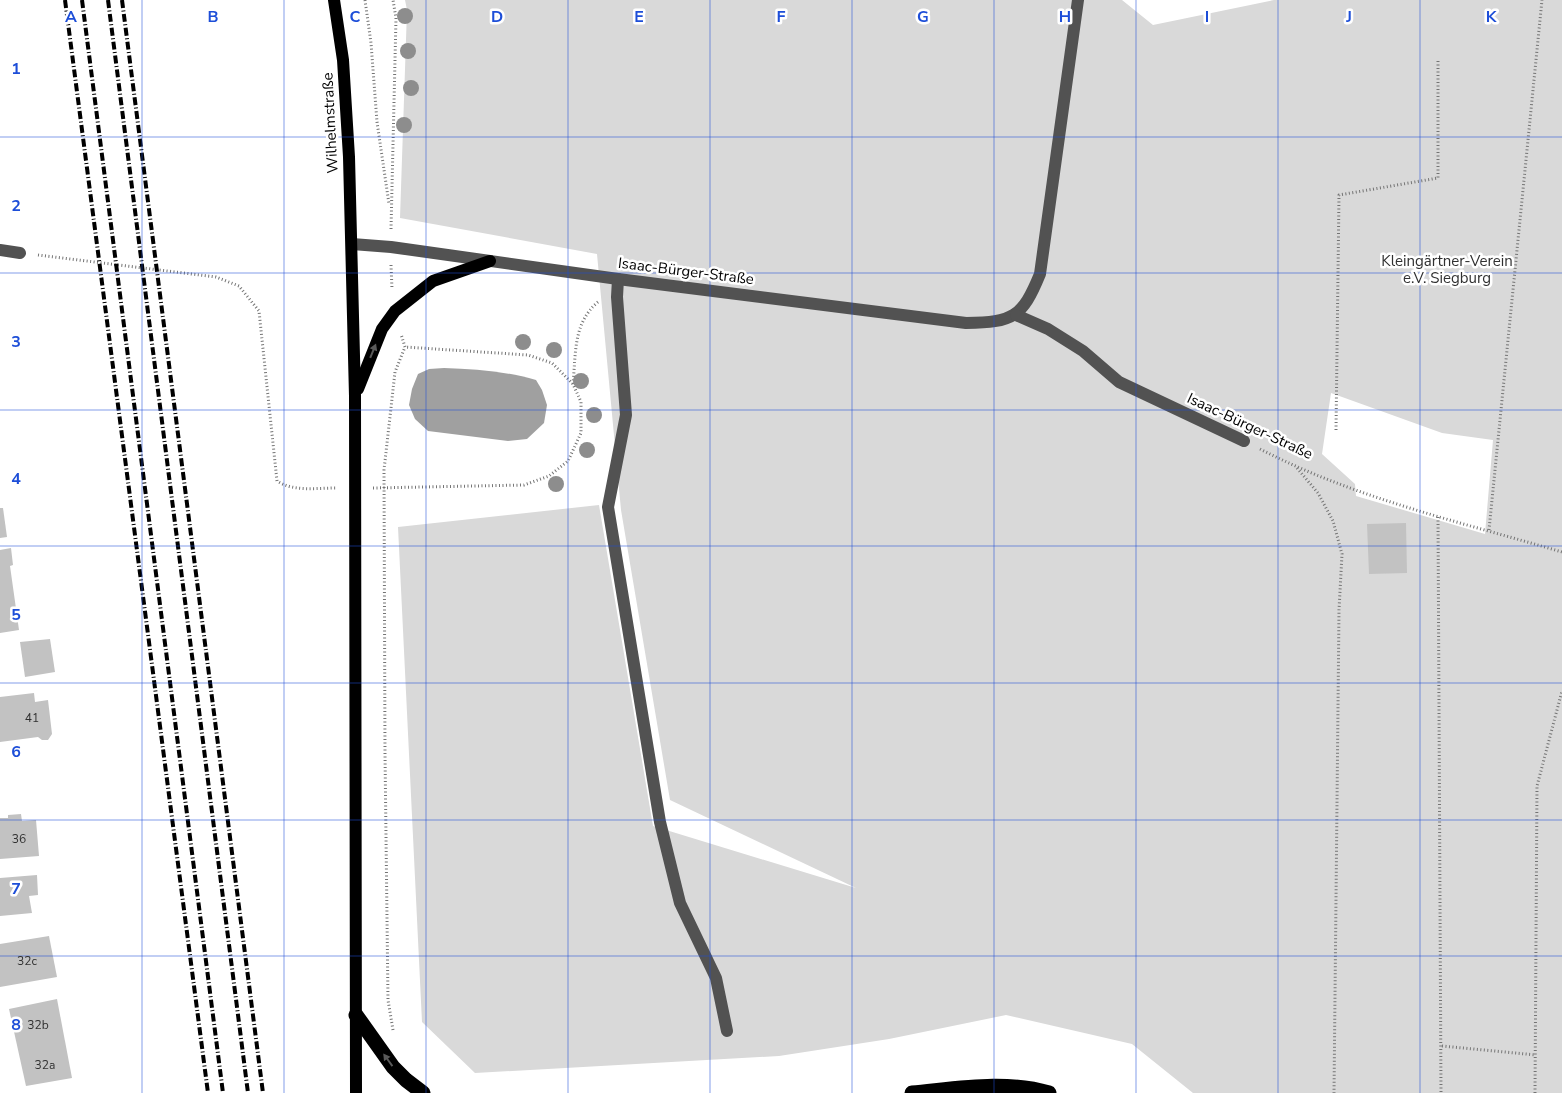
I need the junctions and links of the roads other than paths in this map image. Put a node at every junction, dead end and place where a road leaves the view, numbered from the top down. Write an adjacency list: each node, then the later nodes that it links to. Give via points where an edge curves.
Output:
1 (334, 0): 3 (main road, Wilhelmstraße, via 343,60)
2 (1078, 0): 8 (street, via 1040,274 1030,299)
3 (352, 244): 6 (street, Isaac-Bürger-Straße, via 391,246); 9 (main road, Wilhelmstraße)
4 (0, 250): 5 (street)
5 (20, 252)
6 (490, 261): 7 (street, Isaac-Bürger-Straße); 9 (main road, one-way to 6, via 382,329 395,311 433,281)
7 (618, 279): 8 (street, Isaac-Bürger-Straße, via 966,323 992,322); 12 (street, via 626,415 608,507 660,822 680,903 716,978)
8 (1016, 315): 10 (street, Isaac-Bürger-Straße, via 1083,350 1119,382)
9 (355, 396): 11 (main road, Wilhelmstraße)
10 (1244, 441)
11 (356, 1015): 13 (main road, Wilhelmstraße); 14 (highway, one-way to 11, via 393,1067)
12 (727, 1030)
13 (356, 1093)
14 (423, 1093)
15 (912, 1093): 16 (highway, via 984,1087 1034,1088)
16 (1050, 1093)

